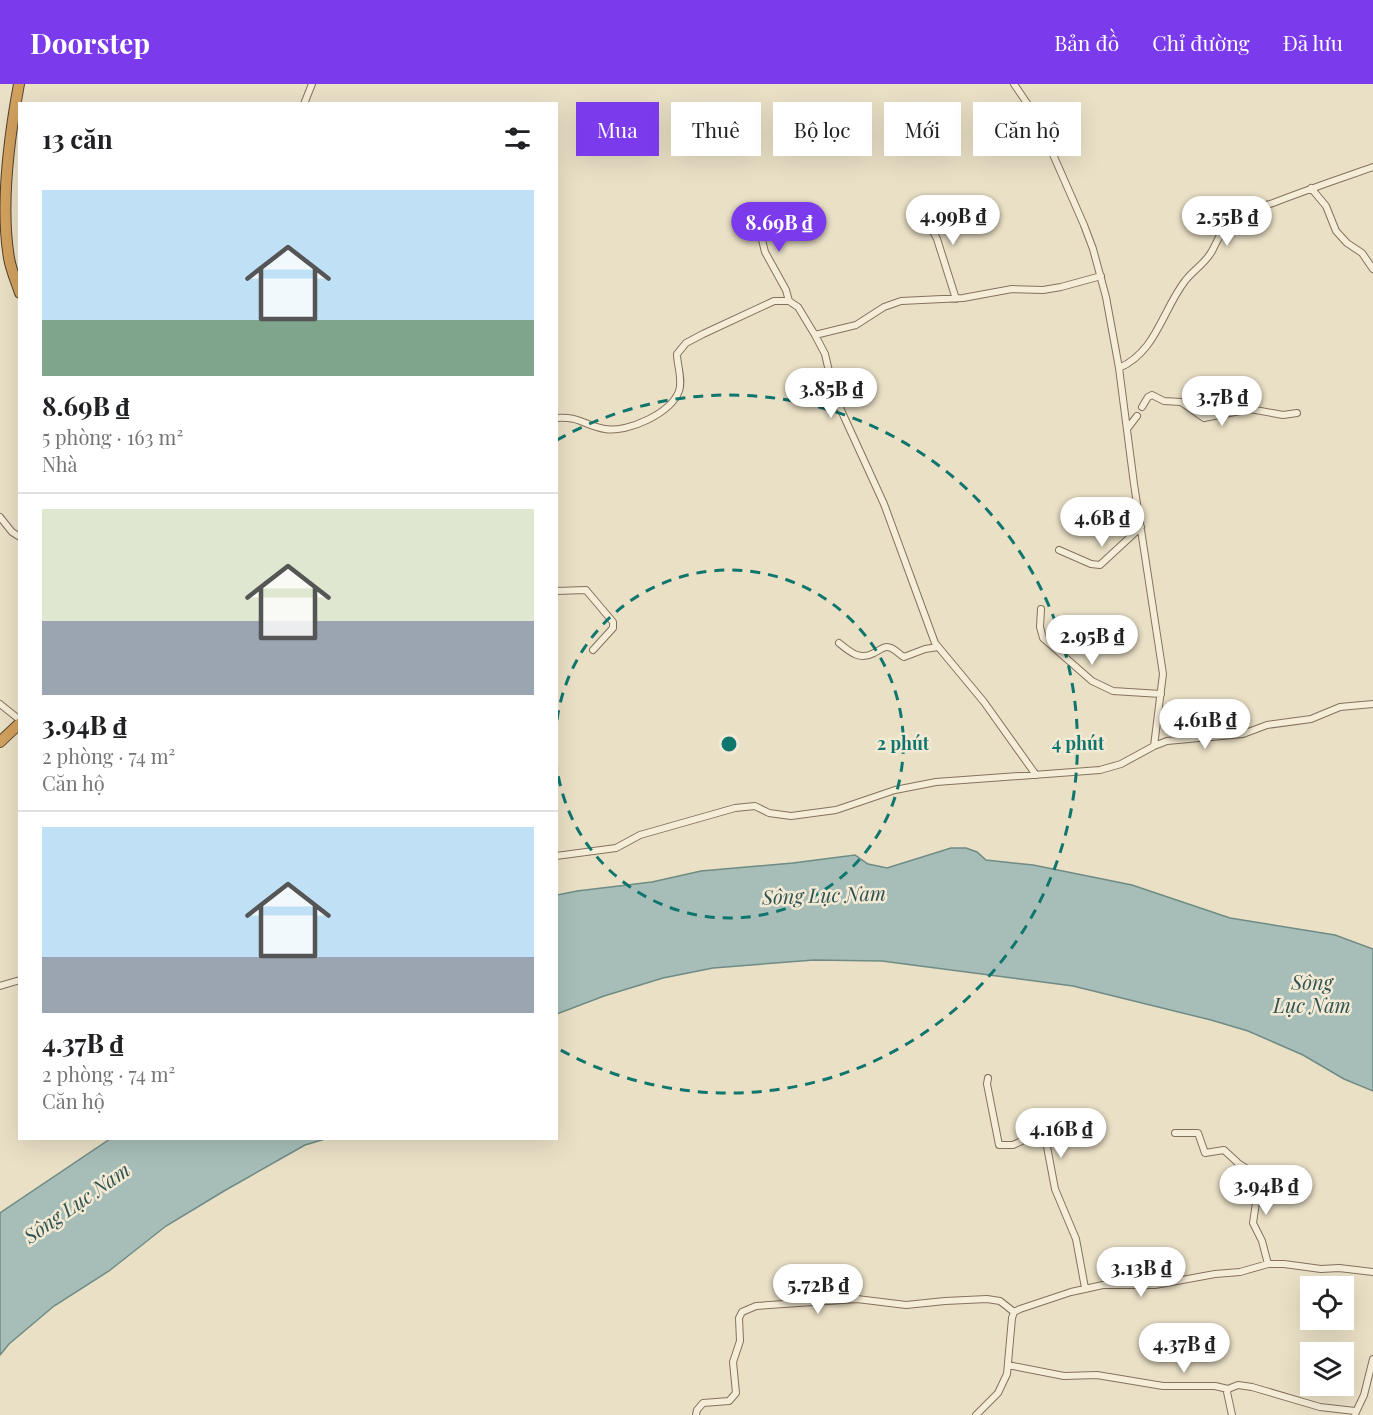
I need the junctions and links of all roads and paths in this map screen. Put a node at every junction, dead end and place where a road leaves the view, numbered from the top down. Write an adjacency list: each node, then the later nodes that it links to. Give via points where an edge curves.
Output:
1 (19, 84): 11 (highway, via 8,154 6,220 9,258)
2 (312, 84): 4 (street)
3 (1014, 84): 10 (street, via 1046,136)
4 (305, 102)
5 (1373, 167): 6 (street)
6 (1311, 188): 9 (street, via 1326,206 1336,231 1362,253); 15 (street, via 1235,216 1206,260 1180,288 1149,345)
7 (754, 207): 13 (street, via 763,246)
8 (916, 213): 12 (street, via 937,239)
9 (1373, 269)
10 (1101, 276): 12 (street, via 1043,290 1008,289); 15 (street)
11 (18, 287)
12 (956, 298): 14 (street, via 896,302 856,325)
13 (789, 301): 14 (street, via 798,307); 19 (street, via 774,301 686,343 677,354 678,393 640,424 627,429 606,429 576,418)
14 (816, 334): 28 (street, via 834,395 876,486)
15 (1119, 368): 20 (street)
16 (1142, 407): 17 (street, via 1152,395 1164,401 1181,402 1204,418 1250,409 1283,415)
17 (1297, 413)
18 (1137, 416): 20 (street)
19 (558, 418)
20 (1126, 430): 22 (street)
21 (0, 517): 23 (street)
22 (1141, 527): 24 (street, via 1100,565); 30 (street, via 1163,674)
23 (18, 536)
24 (1059, 550)
25 (558, 591): 29 (street, via 586,590 613,622 613,628)
26 (1041, 609): 30 (street, via 1043,638 1092,681 1113,691)
27 (839, 644): 28 (street, via 860,657 886,647 904,657)
28 (938, 647): 37 (street, via 984,702)
29 (593, 650)
30 (1161, 694): 36 (street)
31 (0, 704): 33 (street)
32 (1373, 705): 36 (street, via 1340,707 1311,719 1267,725 1243,734 1167,741)
33 (18, 719)
34 (18, 723): 35 (highway)
35 (0, 742)
36 (1154, 746): 37 (street, via 1106,768)
37 (1036, 775): 38 (street, via 936,782 895,790 836,810 791,816 755,806 735,807 640,835 616,848)
38 (558, 856)
39 (18, 981): 40 (street)
40 (0, 986)
41 (988, 1078): 45 (street, via 999,1145 1013,1145 1039,1133 1045,1136 1055,1189 1076,1239)
42 (1175, 1133): 43 (street, via 1198,1133 1205,1153 1224,1150 1255,1174 1258,1189 1253,1223)
43 (1268, 1264): 44 (street); 45 (street, via 1155,1285)
44 (1373, 1272)
45 (1085, 1288): 46 (street)
46 (1014, 1312): 48 (street); 51 (street, via 1000,1301 987,1299 906,1305 857,1299 750,1308 739,1318 740,1341 733,1362 736,1393 729,1401 703,1403)
47 (1373, 1359): 50 (street)
48 (1008, 1365): 49 (street, via 1064,1376 1097,1375 1163,1386); 52 (street, via 998,1392)
49 (1228, 1389): 50 (street, via 1238,1385 1252,1387); 53 (street)
50 (1355, 1413)
51 (696, 1415)
52 (976, 1415)
53 (1232, 1415)

